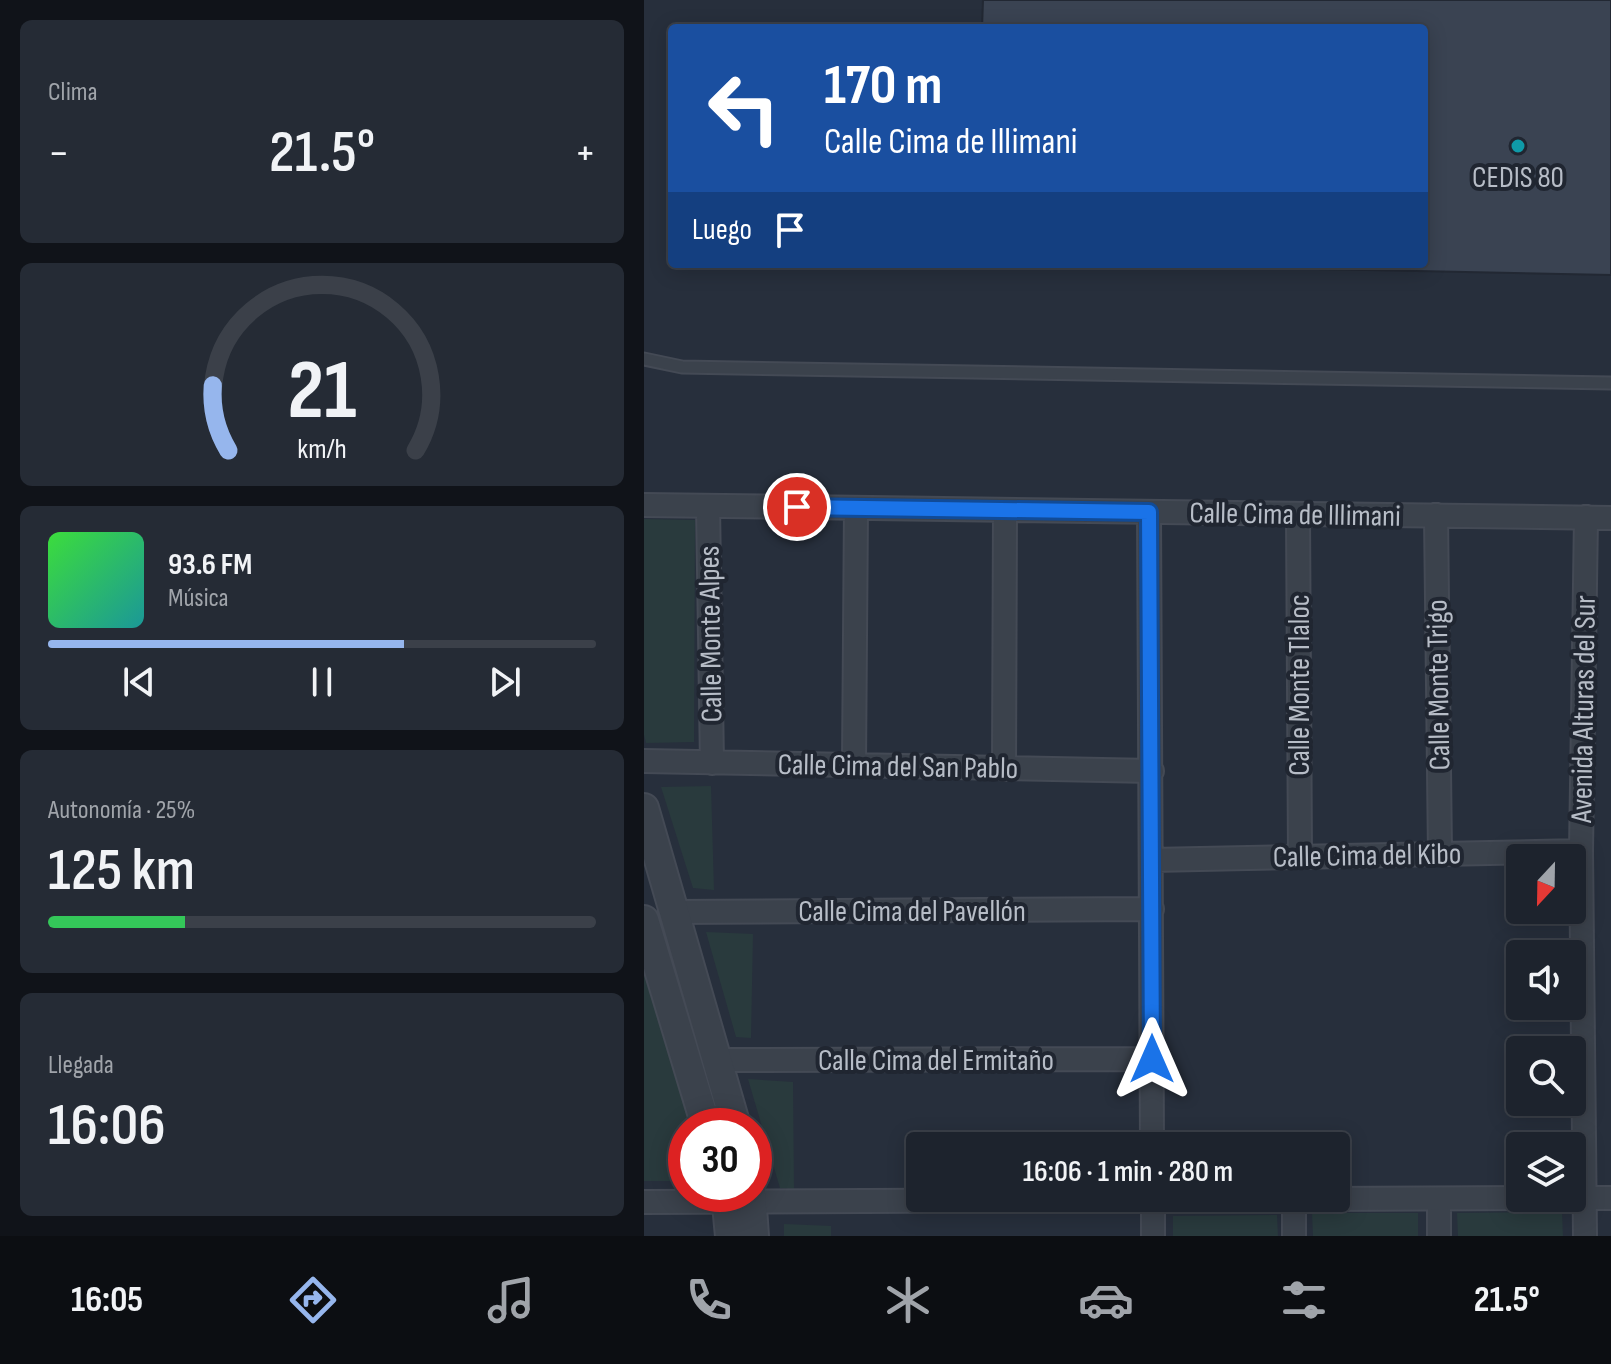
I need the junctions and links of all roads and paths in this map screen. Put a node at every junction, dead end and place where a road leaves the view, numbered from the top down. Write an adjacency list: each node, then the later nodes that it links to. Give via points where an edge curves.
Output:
1 (644, 359): 2 (lane, via 698,368)
2 (1611, 383)
3 (644, 505): 4 (street, Calle Cima de Illimani)
4 (708, 506): 5 (street, Calle Cima de Illimani); 13 (street, Calle Monte Alpes)
5 (856, 508): 6 (street, Calle Cima de Illimani); 14 (street)
6 (1005, 510): 7 (street, Calle Cima de Illimani); 15 (street)
7 (1149, 512): 8 (street, Calle Cima de Illimani); 16 (street)
8 (1298, 514): 9 (street, Calle Cima de Illimani); 21 (street, Calle Monte Tlaloc)
9 (1436, 515): 10 (street, Calle Cima de Illimani); 20 (street, Calle Monte Trigo)
10 (1586, 517): 11 (street, Calle Cima de Illimani); 18 (street, Avenida Alturas del Sur)
11 (1611, 518)
12 (644, 761): 13 (street, Calle Cima del San Pablo)
13 (712, 763): 14 (street, Calle Cima del San Pablo)
14 (854, 765): 15 (street, Calle Cima del San Pablo)
15 (1004, 769): 16 (street, Calle Cima del San Pablo)
16 (1152, 771): 22 (street)
17 (644, 808): 24 (street)
18 (1581, 844)
19 (1506, 853): 20 (street, Calle Cima del Kibo)
20 (1440, 854): 21 (street, Calle Cima del Kibo)
21 (1300, 857): 22 (street, Calle Cima del Kibo)
22 (1152, 860): 23 (street)
23 (1152, 909): 24 (street, Calle Cima del Pavellón); 27 (street)
24 (672, 912): 28 (street)
25 (644, 920): 29 (street)
26 (1580, 924): 32 (street, Avenida Alturas del Sur)
27 (1152, 1059): 28 (street, Calle Cima del Ermitaño); 31 (street)
28 (719, 1060): 30 (street)
29 (701, 1108)
30 (731, 1108)
31 (1152, 1132)
32 (1579, 1132)
33 (1506, 1198): 38 (street)
34 (1586, 1198): 35 (street)
35 (1611, 1198)
36 (772, 1199): 37 (street)
37 (906, 1199)
38 (1439, 1199): 39 (street); 51 (street)
39 (1350, 1200)
40 (668, 1201): 41 (street)
41 (644, 1202)
42 (736, 1212): 47 (street)
43 (745, 1212): 48 (street)
44 (1153, 1212): 49 (street)
45 (1294, 1212): 50 (street)
46 (1581, 1212): 52 (street, Avenida Alturas del Sur)
47 (730, 1236)
48 (754, 1236)
49 (1153, 1236)
50 (1294, 1236)
51 (1439, 1236)
52 (1585, 1236)

